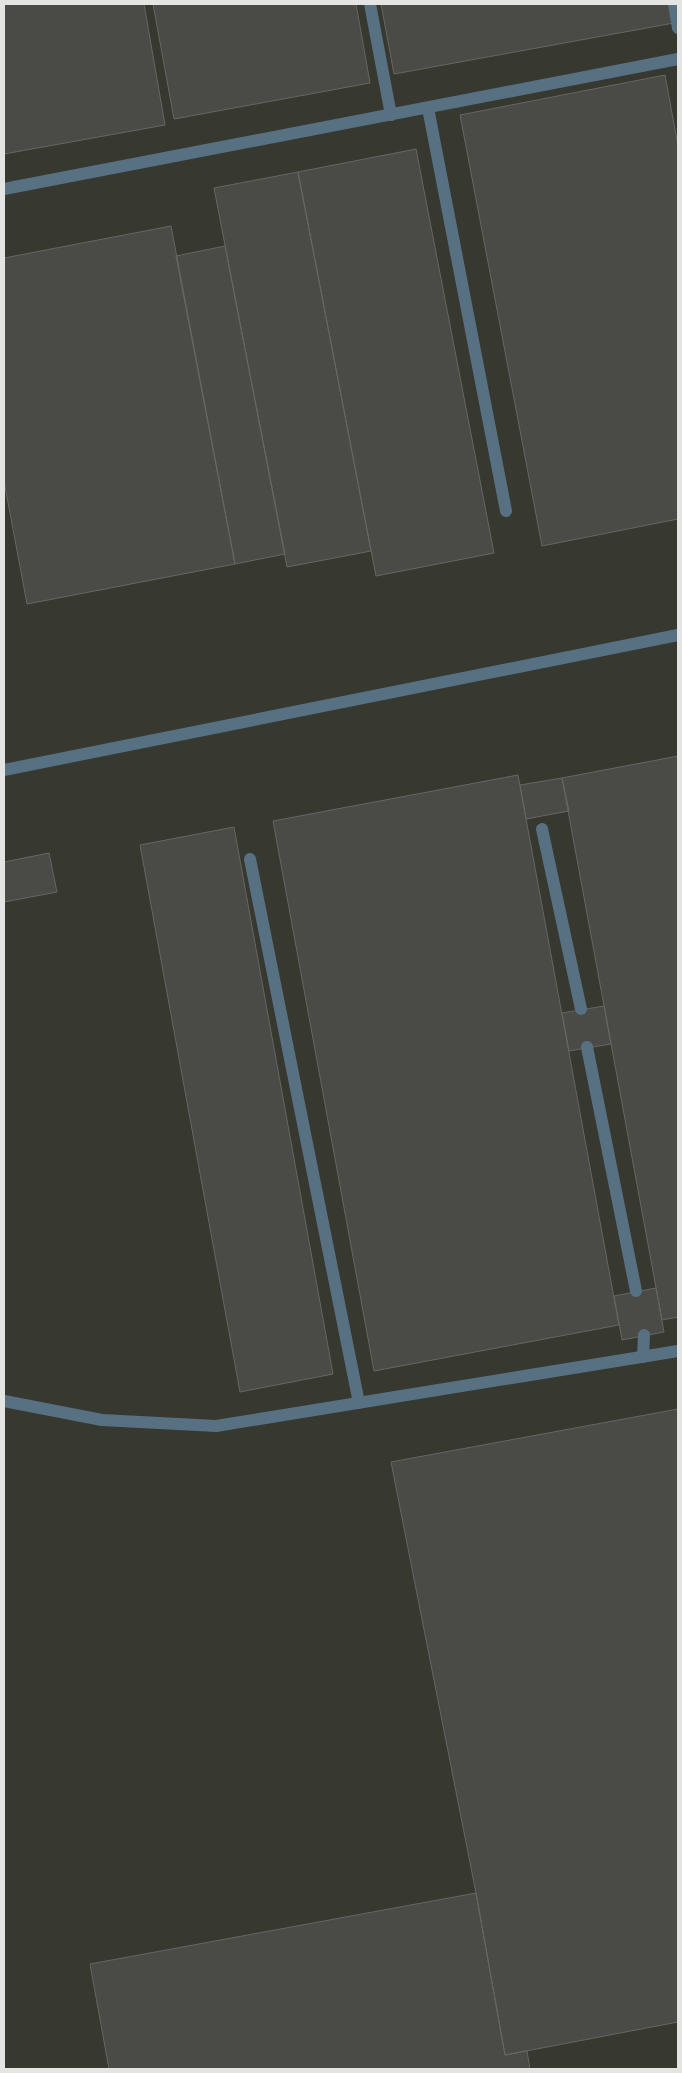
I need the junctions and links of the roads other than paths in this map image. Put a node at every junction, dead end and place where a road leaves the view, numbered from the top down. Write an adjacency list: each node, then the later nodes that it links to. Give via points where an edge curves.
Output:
1 (370, 4): 6 (street)
2 (674, 4): 3 (street)
3 (678, 28)
4 (678, 59): 5 (street)
5 (428, 108): 6 (street); 8 (street)
6 (391, 114): 7 (street)
7 (4, 189)
8 (506, 511)
9 (678, 635): 10 (street)
10 (4, 770)
11 (542, 829): 13 (street)
12 (250, 859): 20 (street)
13 (581, 1010)
14 (587, 1047): 15 (street)
15 (636, 1291)
16 (644, 1335): 18 (street)
17 (678, 1351): 18 (street)
18 (642, 1357): 20 (street)
19 (4, 1401): 20 (street, via 102,1420 216,1426)
20 (359, 1403)

